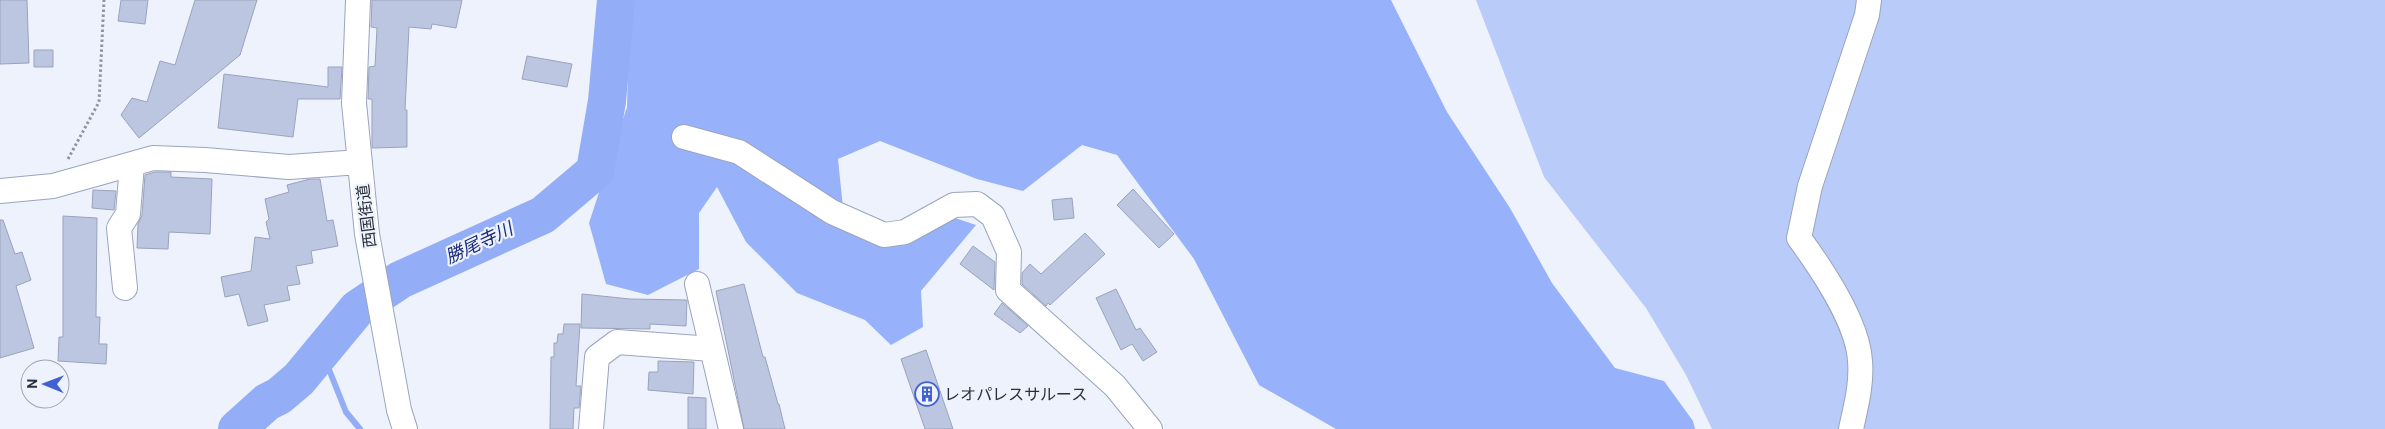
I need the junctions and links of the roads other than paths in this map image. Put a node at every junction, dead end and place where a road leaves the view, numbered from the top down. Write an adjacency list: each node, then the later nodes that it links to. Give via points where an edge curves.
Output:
1 (358, 0): 4 (street, 西国街道, via 354,103)
2 (1869, 0): 14 (street, via 1867,15 1810,186 1799,238 1850,321 1860,359 1860,393)
3 (684, 137): 13 (street, via 739,152 832,212 884,235 905,232 954,205 977,204 993,216 1009,252 1008,290 1115,386)
4 (360, 162): 5 (street, via 289,166 153,158); 10 (street, 西国街道, via 367,234)
5 (132, 164): 6 (street, via 53,186); 8 (street, via 128,214 119,228)
6 (0, 191)
7 (697, 284): 9 (street)
8 (125, 288)
9 (712, 349): 11 (street, via 617,342 597,357); 12 (street)
10 (405, 429)
11 (591, 429)
12 (731, 429)
13 (1150, 429)
14 (1851, 429)

